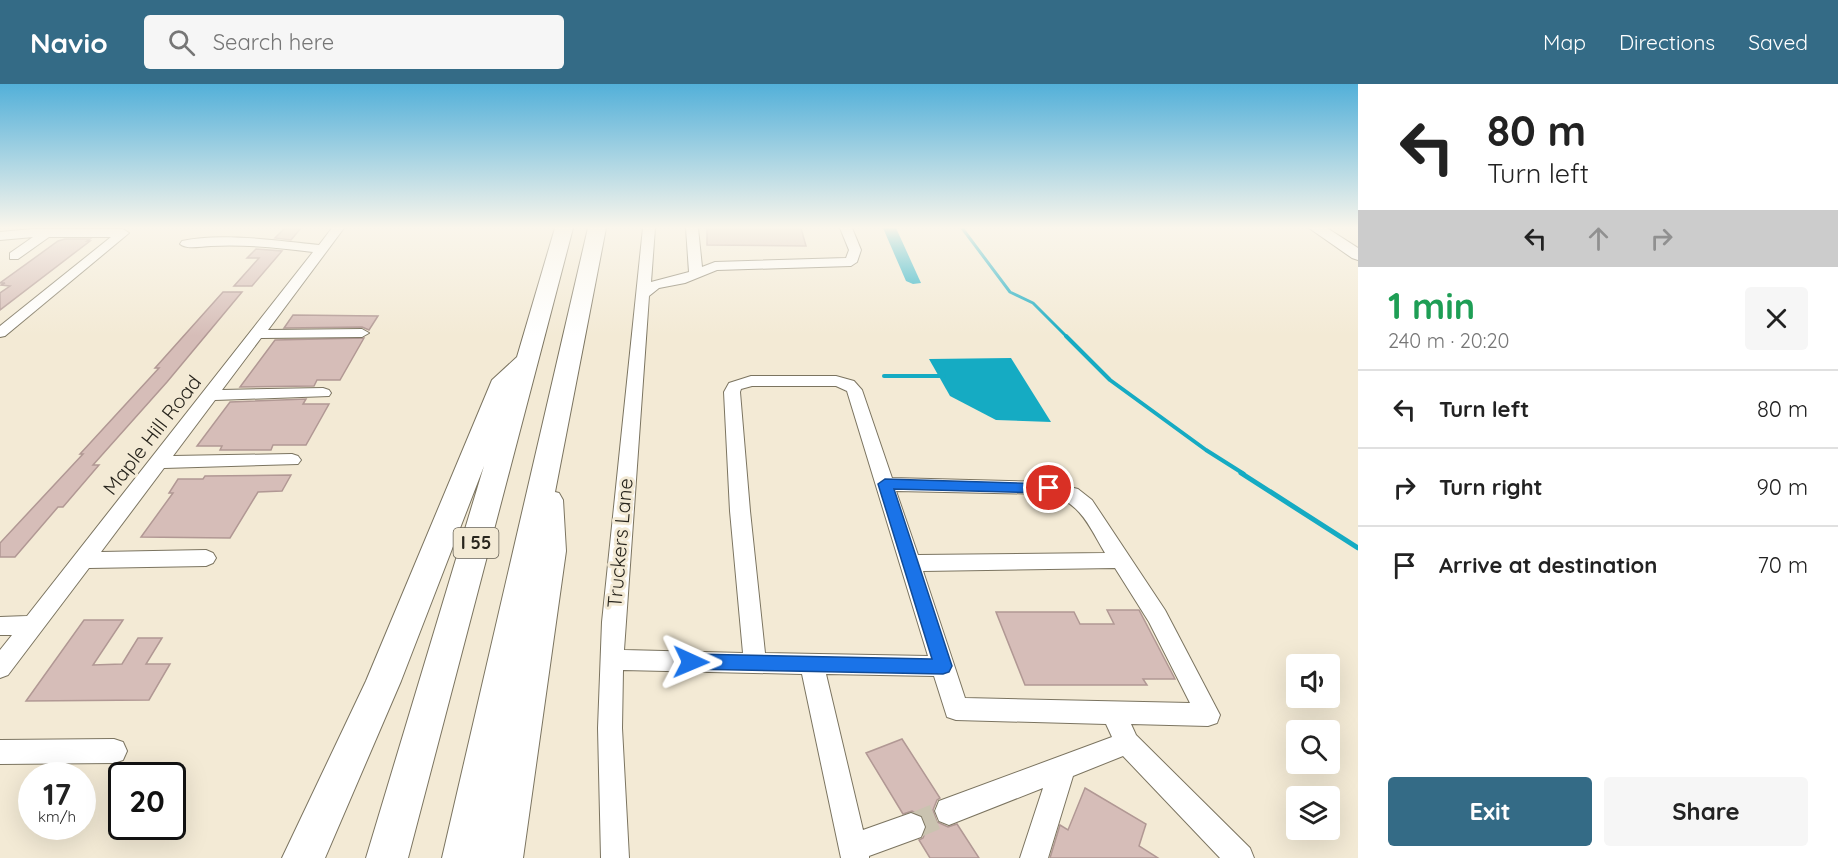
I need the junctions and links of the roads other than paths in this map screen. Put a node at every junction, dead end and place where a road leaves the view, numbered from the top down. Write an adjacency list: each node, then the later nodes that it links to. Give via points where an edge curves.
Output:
1 (85, 264): 10 (street)
2 (310, 264): 12 (street, Maple Hill Road)
3 (554, 264): 13 (highway, I 55)
4 (589, 264): 16 (highway, I 55)
5 (646, 264): 9 (street, Truckers Lane)
6 (695, 264): 8 (street)
7 (730, 264): 8 (street)
8 (696, 274): 9 (street, via 655,285)
9 (643, 294): 26 (street, Truckers Lane)
10 (0, 333)
11 (362, 333): 12 (street)
12 (256, 334): 15 (street, Maple Hill Road)
13 (530, 355): 39 (highway, via 504,380 407,626); 40 (highway, I 55)
14 (323, 393): 15 (street)
15 (210, 395): 18 (street, Maple Hill Road)
16 (548, 459): 41 (highway, I 55); 42 (highway, via 551,551)
17 (292, 460): 18 (street)
18 (158, 462): 21 (street, Maple Hill Road)
19 (885, 484): 22 (street, via 1049,488 1065,493 1085,505); 23 (street); 27 (street, via 855,393 848,384 761,380 735,386 732,392 740,511)
20 (206, 558): 21 (street)
21 (83, 560): 24 (street, Maple Hill Road)
22 (1122, 560): 23 (street); 31 (street, via 1157,616 1208,715)
23 (910, 563): 29 (street)
24 (33, 625): 25 (street); 30 (street, Maple Hill Road)
25 (0, 626)
26 (612, 660): 27 (street); 43 (street, Truckers Lane, via 610,728)
27 (755, 663): 28 (street)
28 (812, 664): 29 (street); 38 (street)
29 (943, 666): 31 (street, via 957,709)
30 (0, 668)
31 (1113, 714): 32 (street)
32 (1127, 743): 35 (street); 45 (street)
33 (114, 751): 34 (street)
34 (0, 752)
35 (1063, 767): 36 (street); 44 (street)
36 (949, 811)
37 (911, 827): 38 (street)
38 (854, 852)
39 (303, 858)
40 (387, 858)
41 (463, 858)
42 (502, 858)
43 (615, 858)
44 (1034, 858)
45 (1240, 858)

